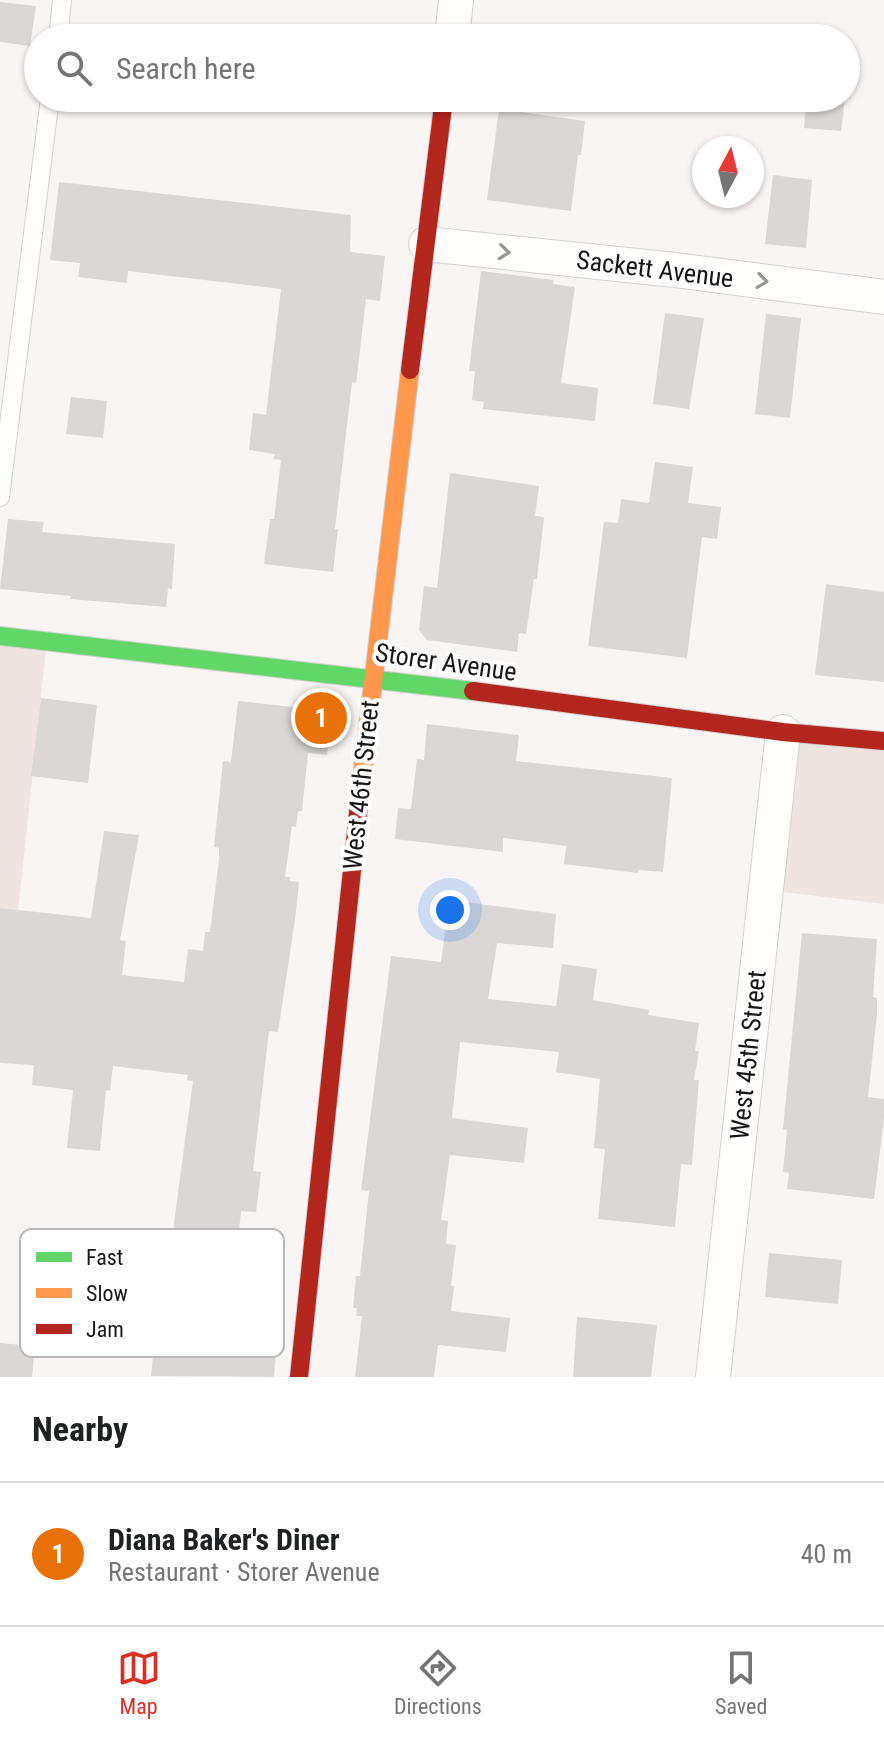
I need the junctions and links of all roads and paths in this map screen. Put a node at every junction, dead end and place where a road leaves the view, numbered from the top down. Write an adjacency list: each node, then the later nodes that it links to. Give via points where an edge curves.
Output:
1 (62, 0): 3 (lane)
2 (456, 0): 4 (street)
3 (59, 24)
4 (453, 24)
5 (48, 112): 9 (lane)
6 (442, 112): 7 (street, West 46th Street)
7 (426, 244): 8 (street, Sackett Avenue, one-way to 8); 11 (street, West 46th Street)
8 (884, 297)
9 (0, 497)
10 (0, 636): 11 (street, Storer Avenue)
11 (373, 678): 12 (street, Storer Avenue); 14 (street, West 46th Street)
12 (783, 732): 13 (street, Storer Avenue); 15 (street, West 45th Street)
13 (884, 741)
14 (299, 1377)
15 (713, 1377)

